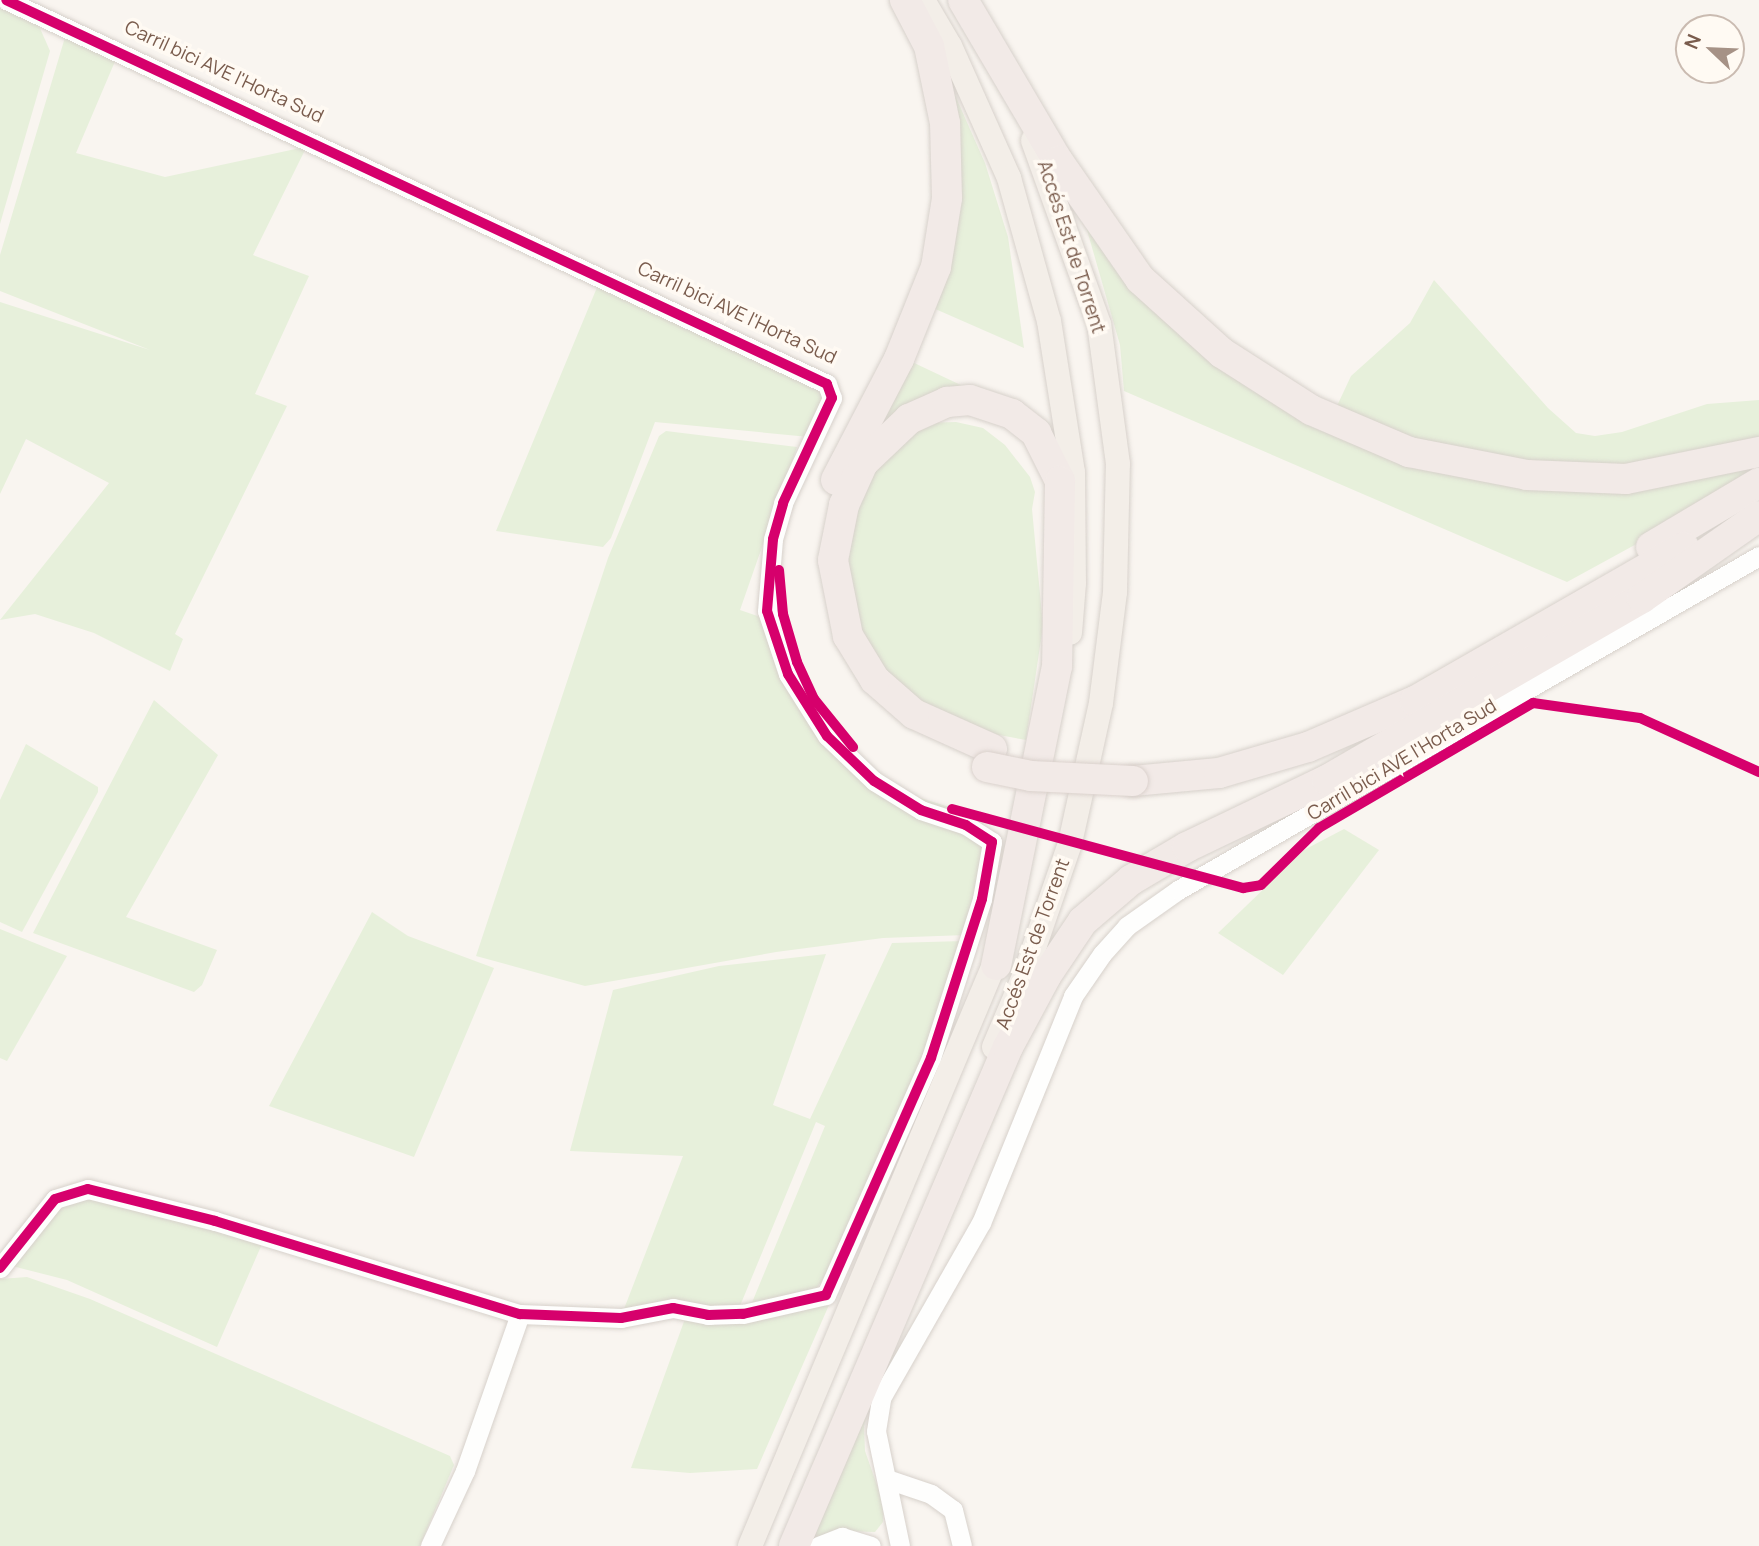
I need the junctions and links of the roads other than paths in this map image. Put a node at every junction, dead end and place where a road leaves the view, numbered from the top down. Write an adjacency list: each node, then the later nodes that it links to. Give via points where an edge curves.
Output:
1 (6, 0): 15 (street, via 827,384 832,398 783,503 767,611 788,674 827,736 874,781 921,810 966,825 992,842 982,899 931,1058 826,1295 743,1314 708,1315 674,1308 621,1318)
2 (905, 0): 11 (highway, via 929,46 945,123 945,212 936,267 900,359 829,497 819,561 830,637 864,691 912,734)
3 (923, 0): 13 (main road, Accés Est de Torrent, via 950,46 1009,178 1049,321 1073,472 1074,583 1064,696 1038,833)
4 (955, 0): 21 (main road, Accés Est de Torrent, via 1042,156 1099,324 1118,464 1115,592 1101,703 1070,843 1025,974)
5 (963, 0): 6 (highway, via 1058,161 1140,279 1222,353 1311,410 1409,452 1527,475 1626,479)
6 (1759, 452)
7 (1759, 484): 12 (highway, via 1402,687 1296,735)
8 (1759, 505): 12 (highway, via 1415,701 1308,747 1219,773)
9 (1759, 516): 22 (highway, via 1642,598 1327,780 1187,847 1131,880 1083,921 1008,1047)
10 (1759, 556): 16 (street, via 1178,890 1128,926 1073,996 981,1223 881,1398 876,1431)
11 (990, 758): 12 (highway, bridge, via 1071,779); 13 (highway, via 914,714 875,680 848,636 833,560 844,505 863,463 909,419 947,402 982,403 1012,414 1036,433 1060,481 1057,666)
12 (1135, 773)
13 (996, 965): 20 (main road, Accés Est de Torrent)
14 (0, 1268): 15 (street, via 55,1199 88,1189 215,1221)
15 (520, 1314): 19 (street, via 465,1471)
16 (887, 1479): 17 (street); 25 (street, via 931,1494 953,1510)
17 (897, 1514): 18 (street, via 887,1531); 24 (street)
18 (868, 1543): 23 (street, via 842,1537)
19 (430, 1546)
20 (750, 1546)
21 (783, 1546)
22 (794, 1546)
23 (818, 1546)
24 (900, 1546)
25 (962, 1546)

